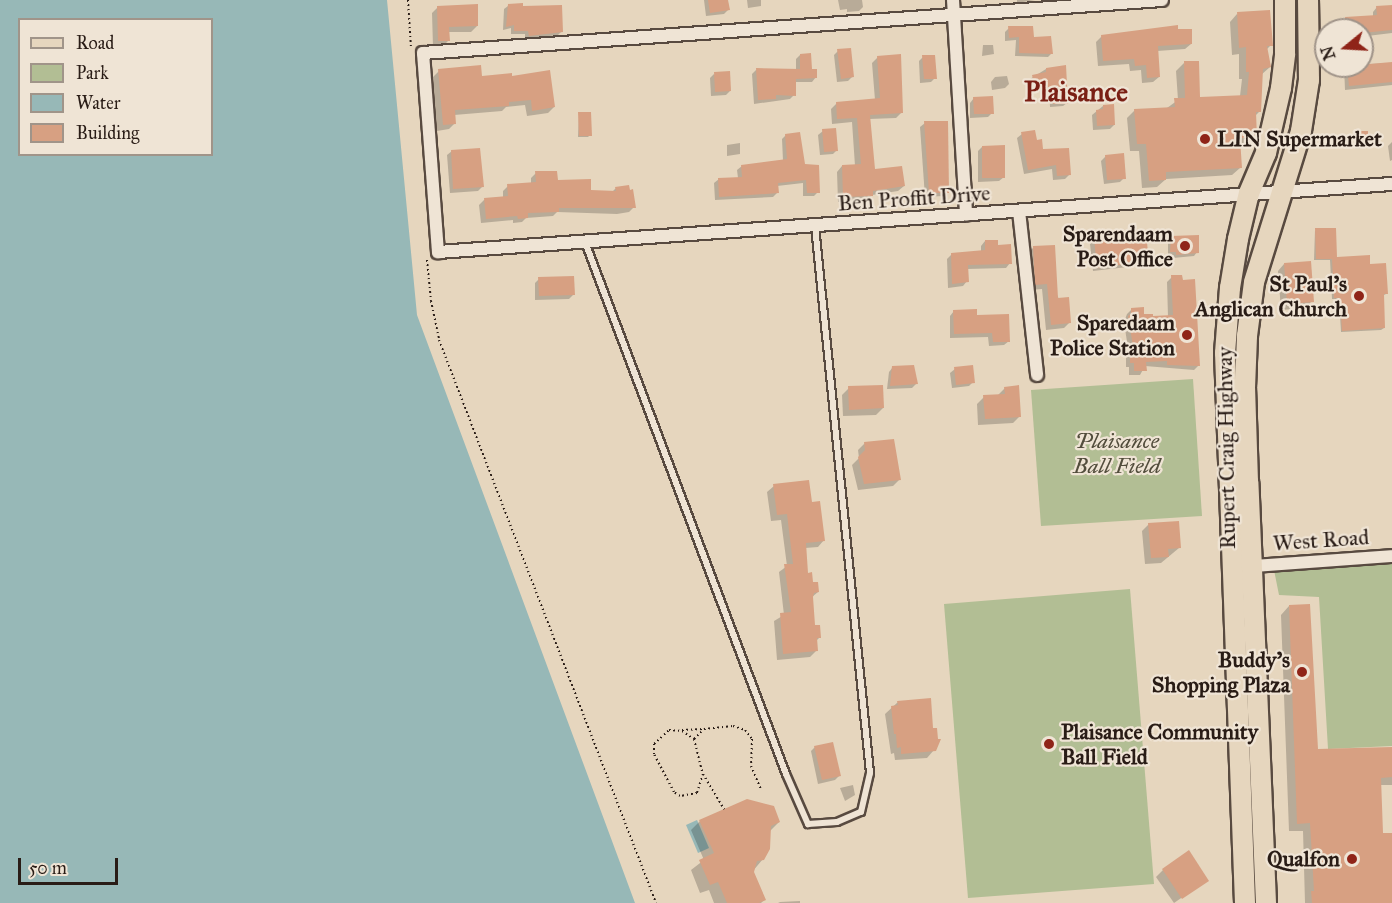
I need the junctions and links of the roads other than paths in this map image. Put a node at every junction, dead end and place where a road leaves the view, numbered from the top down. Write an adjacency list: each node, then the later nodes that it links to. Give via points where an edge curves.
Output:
1 (953, 0): 5 (street)
2 (1162, 0): 5 (street)
3 (1285, 0): 8 (main road, Rupert Craig Highway, via 1281,88 1266,153)
4 (1308, 0): 7 (main road, Rupert Craig Highway, via 1309,80 1302,131)
5 (954, 15): 10 (street); 12 (street, Ben Proffit Drive, via 423,53 438,252)
6 (1392, 184): 7 (street, Ben Proffit Drive)
7 (1282, 192): 8 (street, Ben Proffit Drive); 15 (main road, Rupert Craig Highway, via 1254,282 1247,336 1245,388)
8 (1249, 193): 9 (street, Ben Proffit Drive); 16 (main road, Rupert Craig Highway, via 1230,288 1225,353)
9 (1019, 211): 10 (street, Ben Proffit Drive); 13 (street)
10 (966, 215): 11 (street, Ben Proffit Drive)
11 (815, 226): 12 (street, Ben Proffit Drive); 12 (lane, via 870,773 861,812 837,822 808,824 799,804)
12 (585, 242)
13 (1037, 375)
14 (1392, 556): 15 (street, West Road)
15 (1253, 566): 17 (main road, Rupert Craig Highway)
16 (1245, 903)
17 (1266, 903)

